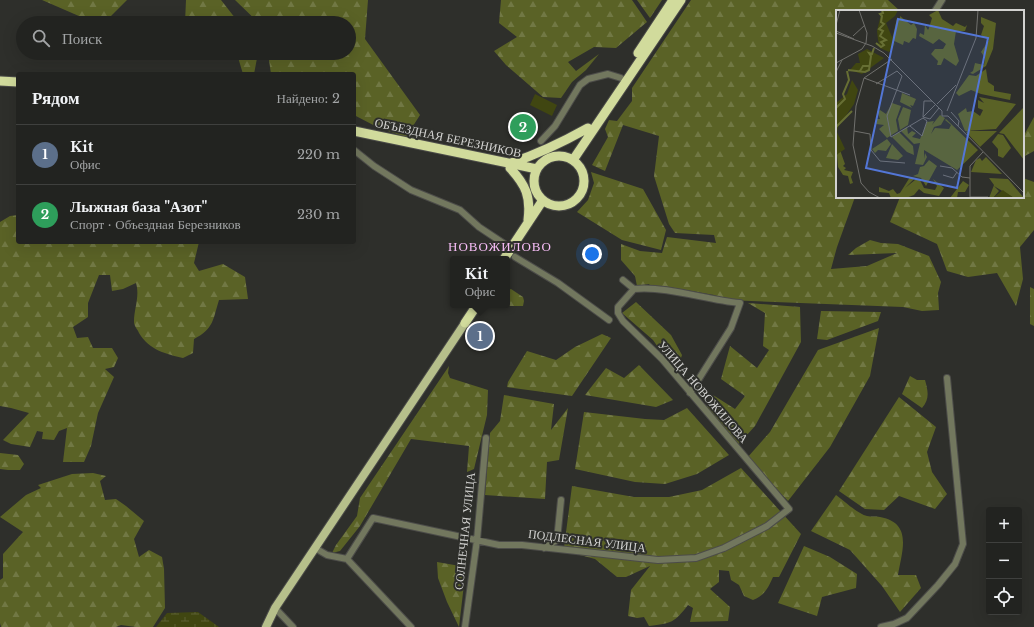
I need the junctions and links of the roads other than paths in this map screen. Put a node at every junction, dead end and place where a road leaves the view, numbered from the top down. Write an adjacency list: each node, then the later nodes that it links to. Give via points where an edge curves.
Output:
1 (673, 0): 5 (highway)
2 (680, 0): 15 (highway)
3 (942, 0): 4 (street)
4 (936, 10)
5 (621, 78): 10 (highway); 13 (street, via 608,74 588,79 580,85 555,126)
6 (0, 81): 7 (highway)
7 (16, 82)
8 (0, 86): 9 (highway)
9 (16, 87)
10 (588, 128): 15 (highway); 16 (highway)
11 (356, 131): 16 (highway, ОБЪЕЗДНАЯ БЕРЕЗНИКОВ)
12 (356, 135): 16 (highway, ОБЪЕЗДНАЯ БЕРЕЗНИКОВ)
13 (541, 141)
14 (356, 152): 20 (street, via 412,190 460,210)
15 (571, 159): 17 (highway, via 552,157 545,160); 18 (highway, via 584,176 584,185 579,196 570,204 562,206)
16 (510, 166): 17 (highway, ОБЪЕЗДНАЯ БЕРЕЗНИКОВ); 19 (highway, via 526,191 530,206)
17 (536, 171): 18 (highway, via 535,190)
18 (544, 202): 19 (highway); 21 (highway)
19 (528, 224): 22 (highway)
20 (509, 247)
21 (510, 257)
22 (510, 257)
23 (510, 259): 27 (street, via 558,283)
24 (623, 280): 25 (street)
25 (634, 289): 30 (street, УЛИЦА НОВОЖИЛОВА, via 618,307 618,313); 30 (street, via 696,294 740,303 731,328)
26 (474, 308): 28 (highway)
27 (610, 320)
28 (465, 323): 35 (main road)
29 (947, 378): 43 (street, via 963,544 955,564 907,618)
30 (690, 393): 33 (street, УЛИЦА НОВОЖИЛОВА)
31 (486, 438): 34 (street, СОЛНЕЧНАЯ УЛИЦА)
32 (561, 500): 36 (street, via 557,540)
33 (789, 509): 36 (street, ПОДЛЕСНАЯ УЛИЦА, via 761,529 724,548 696,558 658,560)
34 (477, 540): 36 (street, ПОДЛЕСНАЯ УЛИЦА, via 498,545); 37 (street, ПОДЛЕСНАЯ УЛИЦА, via 373,518); 42 (street, СОЛНЕЧНАЯ УЛИЦА)
35 (315, 548): 37 (street, via 327,555); 38 (main road)
36 (544, 548)
37 (347, 559): 41 (street)
38 (275, 608): 39 (main road); 40 (street)
39 (266, 627)
40 (293, 627)
41 (410, 627)
42 (465, 627)
43 (881, 627)

